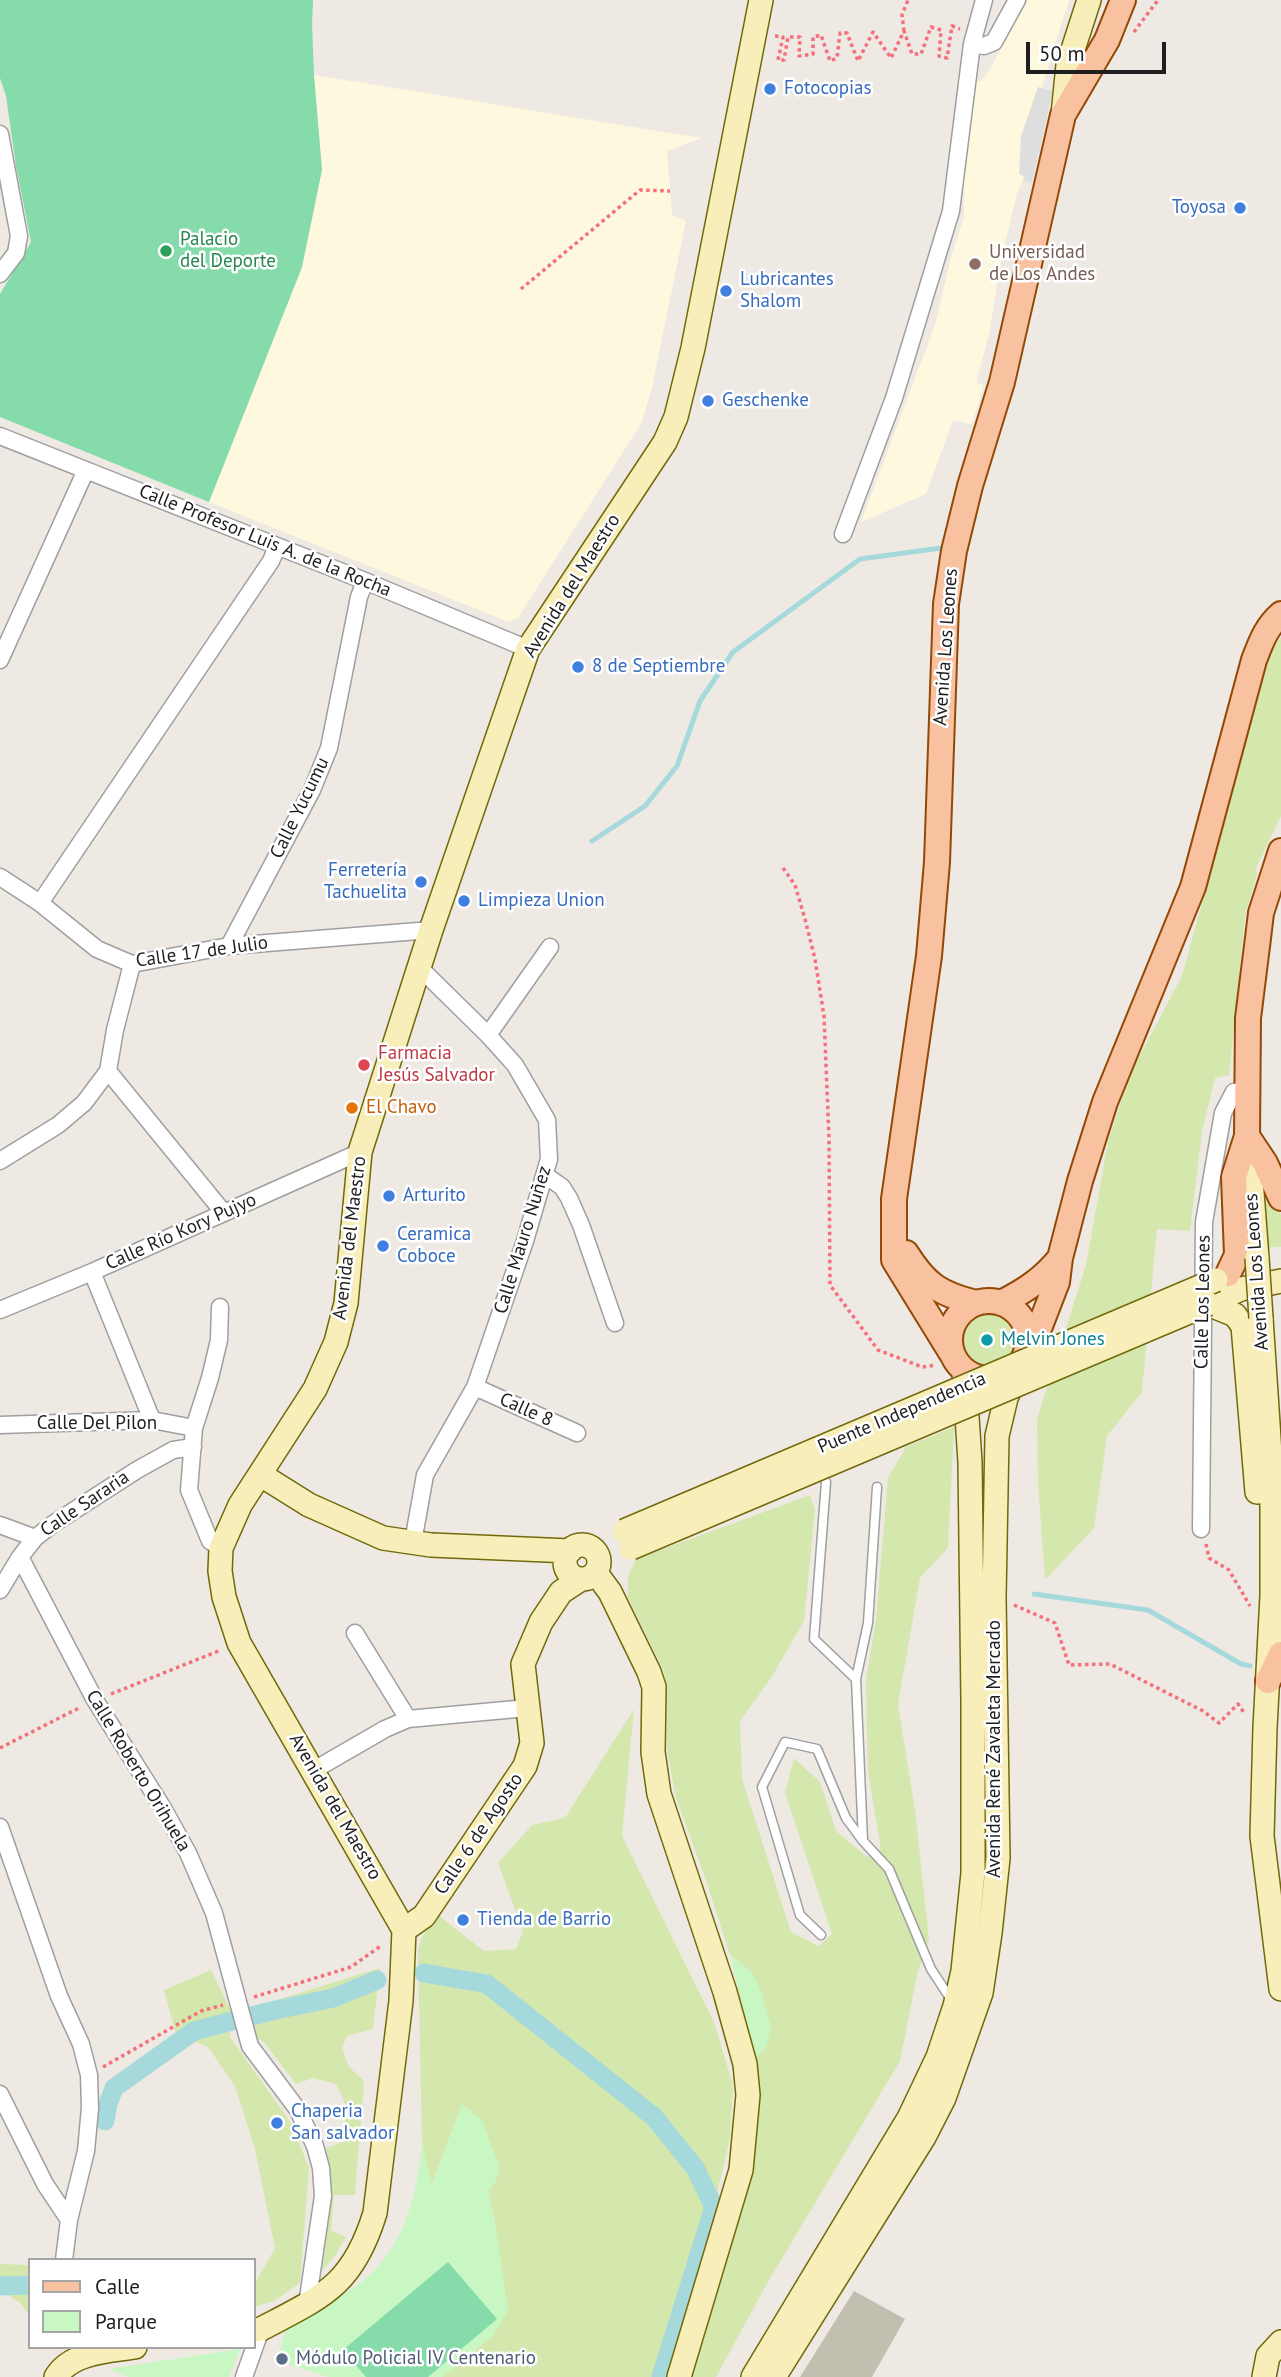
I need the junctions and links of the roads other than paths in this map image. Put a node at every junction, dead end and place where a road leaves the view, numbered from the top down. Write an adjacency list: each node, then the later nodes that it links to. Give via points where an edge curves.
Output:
1 (761, 0): 18 (main road, Avenida del Maestro, via 676,417 665,442)
2 (984, 0): 8 (street)
3 (1017, 0): 8 (street, via 994,42)
4 (1089, 0): 9 (main road, via 1068,65)
5 (1123, 0): 7 (main road, Avenida Los Leones)
6 (1142, 0): 7 (main road, Avenida Los Leones)
7 (1117, 41): 9 (main road, Avenida Los Leones)
8 (972, 44): 14 (street, via 951,211 894,398)
9 (1063, 116): 37 (main road, Avenida Los Leones, via 1005,368 954,551 946,604 929,956 894,1199)
10 (0, 134): 11 (street, via 19,236 16,253)
11 (0, 274)
12 (0, 436): 13 (street, Calle Profesor Luis A. de la Rocha)
13 (86, 470): 15 (street, Calle Profesor Luis A. de la Rocha); 19 (street)
14 (843, 534)
15 (277, 547): 16 (street, Calle Profesor Luis A. de la Rocha); 22 (street)
16 (365, 580): 18 (street, Calle Profesor Luis A. de la Rocha); 24 (street, Calle Yucumu, via 329,748 312,790)
17 (1281, 614): 38 (main road, via 1263,635 1254,660 1193,887 1105,1102)
18 (528, 649): 23 (main road, Avenida del Maestro)
19 (0, 660)
20 (1281, 851): 30 (main road, Avenida Los Leones, via 1261,914 1248,1018)
21 (0, 877): 22 (street, Calle 17 de Julio)
22 (40, 903): 26 (street, Calle 17 de Julio, via 97,949)
23 (431, 930): 24 (street, Calle 17 de Julio); 27 (main road, Avenida del Maestro)
24 (229, 946): 26 (street, Calle 17 de Julio)
25 (550, 947): 28 (street)
26 (132, 964): 29 (street)
27 (420, 968): 28 (street, Calle Mauro Nuñez); 32 (main road, Avenida del Maestro)
28 (488, 1035): 34 (street, Calle Mauro Nuñez, via 515,1065 547,1120)
29 (108, 1071): 33 (street, via 58,1125); 36 (street)
30 (1246, 1090): 31 (main road, Avenida Los Leones); 60 (street, Calle Los Leones, via 1234,1091 1223,1113 1204,1222)
31 (1247, 1136): 35 (main road); 41 (main road, via 1234,1177 1238,1245 1234,1264); 69 (main road, Avenida Los Leones, bridge, via 1272,1484)
32 (360, 1152): 36 (street, Calle Río Kory Pujyo); 56 (main road, Avenida del Maestro, via 346,1303 336,1342 315,1389)
33 (0, 1161)
34 (545, 1175): 47 (street, via 569,1198); 50 (street, Calle Mauro Nuñez)
35 (1281, 1198)
36 (224, 1213): 40 (street, Calle Río Kory Pujyo)
37 (894, 1235): 43 (main road, via 932,1287 956,1298); 49 (main road, Avenida Los Leones, via 894,1260)
38 (1060, 1258): 43 (main road, via 1028,1290); 48 (main road, via 1058,1282)
39 (1281, 1265): 41 (main road, Puente Independencia)
40 (92, 1272): 46 (street, Calle Río Kory Pujyo); 51 (street)
41 (1222, 1277): 62 (main road, Puente Independencia, bridge)
42 (1281, 1281): 44 (main road, Puente Independencia, via 1241,1289)
43 (989, 1303): 48 (main road, via 1012,1309 1021,1319 1027,1330); 49 (main road, via 959,1315 952,1327 950,1340)
44 (1208, 1304): 62 (main road, Puente Independencia, bridge); 69 (main road, via 1235,1315 1243,1325 1259,1578)
45 (220, 1307): 53 (street, via 211,1378)
46 (0, 1310)
47 (615, 1323)
48 (1024, 1353): 49 (main road, via 1004,1376 994,1379 973,1376); 97 (main road, Avenida René Zavaleta Mercado, via 997,1436 998,1858 981,1993 944,2098 925,2137)
49 (957, 1362): 82 (main road, Avenida René Zavaleta Mercado, via 970,1462 973,1873 969,1929)
50 (475, 1387): 54 (street, Calle 8); 63 (street, Calle Mauro Nuñez, via 425,1475)
51 (152, 1420): 52 (street, Calle Del Pilon); 53 (street, Calle Del Pilon)
52 (0, 1425)
53 (194, 1428): 55 (street)
54 (577, 1433)
55 (193, 1447): 61 (street, Calle Sararia, via 173,1450 137,1470); 64 (street, via 189,1490 210,1541)
56 (261, 1475): 63 (main road, via 354,1527 383,1538); 64 (main road, Avenida del Maestro, via 240,1505)
57 (827, 1482): 72 (lane, via 814,1639)
58 (877, 1487): 72 (lane, via 868,1623)
59 (0, 1525): 61 (street)
60 (1200, 1529)
61 (35, 1538): 66 (street, Calle Sararia)
62 (628, 1540): 65 (main road, Puente Independencia); 67 (main road, Puente Independencia)
63 (413, 1542): 65 (main road)
64 (221, 1548): 76 (main road, Avenida del Maestro, via 224,1597 239,1643)
65 (579, 1548): 67 (main road, via 599,1557)
66 (20, 1557): 68 (street, Calle Sararia); 87 (street, Calle Roberto Orihuela, via 95,1700 188,1853 214,1913 250,2046 298,2109 315,2146 323,2196)
67 (592, 1573): 74 (main road, Calle 6 de Agosto, via 561,1592 541,1622 523,1664); 95 (main road, via 610,1592 652,1679 659,1794 745,2064 748,2095 741,2170)
68 (0, 1590)
69 (1272, 1596): 73 (main road, Avenida Los Leones)
70 (355, 1633): 75 (street)
71 (1281, 1654): 73 (main road)
72 (856, 1679): 78 (lane)
73 (1268, 1681): 81 (main road, Avenida Los Leones, via 1262,1836)
74 (527, 1708): 75 (street); 79 (main road, Calle 6 de Agosto, via 532,1743 525,1766 424,1916)
75 (408, 1719): 76 (street)
76 (314, 1770): 79 (main road, Avenida del Maestro)
77 (0, 1828): 85 (street, via 89,2076 86,2151)
78 (863, 1841): 80 (lane, via 846,1818 817,1749 785,1742 762,1787 800,1915); 82 (lane, via 889,1869 931,1969)
79 (404, 1930): 87 (main road, via 401,2001 375,2213 357,2259 340,2282)
80 (821, 1935)
81 (1281, 1989)
82 (955, 2006): 96 (main road, Avenida René Zavaleta Mercado, via 938,2057 909,2118)
83 (0, 2094): 84 (street)
84 (5, 2120): 85 (street)
85 (69, 2220): 86 (street)
86 (64, 2258)
87 (307, 2305): 88 (main road)
88 (258, 2330)
89 (1281, 2342): 98 (main road, via 1268,2356)
90 (121, 2349): 92 (main road)
91 (254, 2349): 93 (street)
92 (76, 2353): 94 (main road)
93 (249, 2376)
94 (56, 2377)
95 (679, 2377)
96 (753, 2377)
97 (774, 2377)
98 (1264, 2377)

